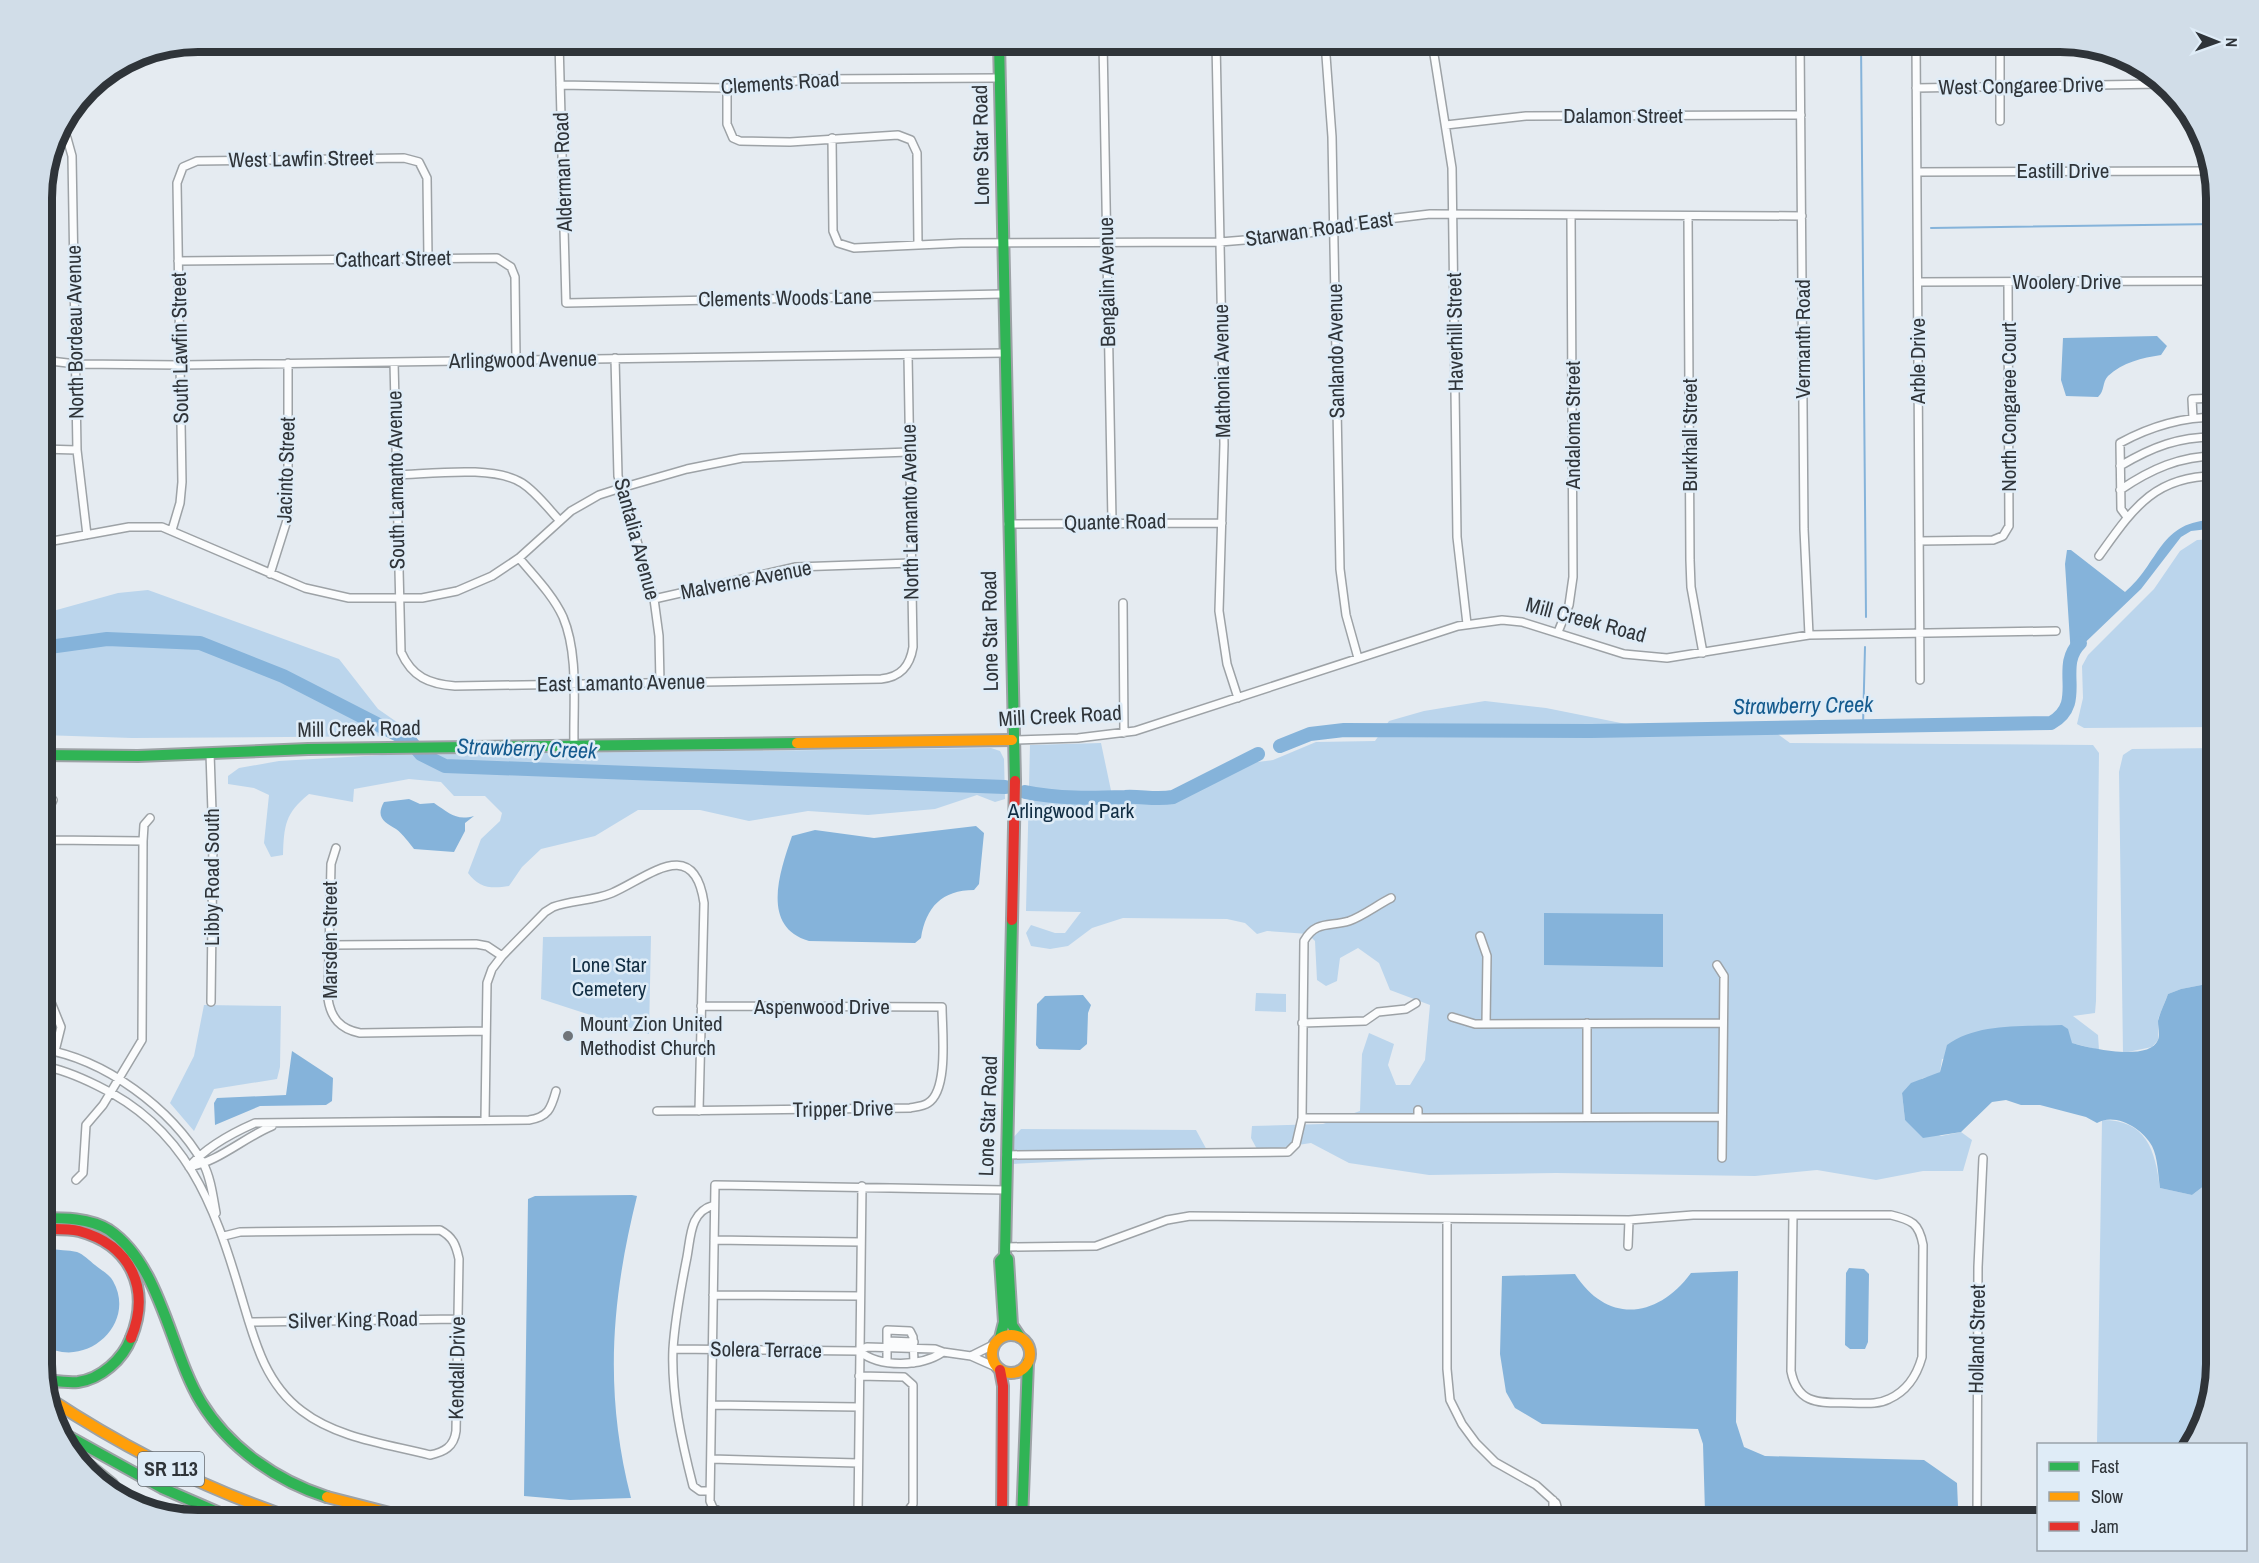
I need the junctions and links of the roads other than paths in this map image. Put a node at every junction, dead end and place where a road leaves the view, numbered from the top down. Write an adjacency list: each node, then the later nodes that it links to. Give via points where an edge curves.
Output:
1 (559, 52): 12 (street, Alderman Road)
2 (999, 52): 10 (main road, Lone Star Road)
3 (1103, 52): 31 (street, Bengalin Avenue)
4 (1216, 52): 29 (street, Mathonia Avenue)
5 (1326, 52): 28 (street, Sanlando Avenue)
6 (1434, 52): 18 (street, Haverhill Street)
7 (1800, 52): 16 (street, Vermanth Road)
8 (1916, 52): 15 (street, Arble Drive)
9 (2000, 52): 13 (street)
10 (999, 78): 14 (street, Clements Road, via 817,79); 30 (main road, Lone Star Road)
11 (2151, 84): 13 (street, West Congaree Drive)
12 (560, 85): 14 (street, Clements Road); 39 (street, Alderman Road)
13 (2000, 86): 15 (street, West Congaree Drive); 17 (street)
14 (727, 88): 19 (street, via 727,124 734,138 748,142)
15 (1916, 88): 23 (street, Arble Drive)
16 (1801, 116): 18 (street, Dalamon Street, via 1526,116); 27 (street, Vermanth Road)
17 (2000, 121)
18 (1446, 125): 24 (street, Haverhill Street)
19 (832, 138): 32 (street, via 898,135 911,140 917,153); 32 (street, Starwan Road East, via 833,231 838,243 854,248)
20 (65, 141): 47 (street, North Bordeau Avenue, via 72,156)
21 (183, 167): 33 (street, West Lawfin Street, via 197,160 404,158 419,162 427,178); 34 (street, South Lawfin Street, via 177,183)
22 (2204, 171): 23 (street, Eastill Drive)
23 (1917, 172): 36 (street, Arble Drive)
24 (1454, 216): 25 (street, Starwan Road East); 28 (street, Starwan Road East, via 1402,217); 78 (street, Haverhill Street, via 1457,537)
25 (1571, 216): 26 (street, Starwan Road East); 80 (street, Andaloma Street, via 1573,577 1569,605)
26 (1688, 216): 27 (street, Starwan Road East); 83 (street, Burkhall Street, via 1690,560)
27 (1802, 216): 82 (street, Vermanth Road, via 1804,529)
28 (1334, 228): 29 (street, Starwan Road East); 84 (street, Sanlando Avenue, via 1340,569 1346,615)
29 (1220, 242): 31 (street, Starwan Road East); 65 (street, Mathonia Avenue)
30 (1003, 243): 31 (street, Starwan Road East); 32 (street, Starwan Road East); 38 (main road, Lone Star Road)
31 (1107, 244): 64 (street, Bengalin Avenue)
32 (918, 245)
33 (428, 258): 34 (street, Cathcart Street); 43 (street, Cathcart Street, via 497,258 512,267)
34 (178, 261): 48 (street, South Lawfin Street)
35 (2206, 281): 37 (street, Woolery Drive)
36 (1918, 282): 37 (street, Woolery Drive); 70 (street, Arble Drive)
37 (2008, 282): 70 (street, North Congaree Court, via 2007,531 1993,540)
38 (1003, 294): 39 (street, Clements Woods Lane); 40 (main road, Lone Star Road)
39 (566, 303)
40 (1005, 353): 41 (street, Arlingwood Avenue); 66 (main road, Lone Star Road)
41 (908, 354): 42 (street, Arlingwood Avenue); 55 (street, North Lamanto Avenue)
42 (615, 358): 43 (street, Arlingwood Avenue); 60 (street, Santalia Avenue)
43 (516, 360): 45 (street, Arlingwood Avenue)
44 (53, 361): 47 (street, Arlingwood Avenue)
45 (394, 362): 46 (street, Arlingwood Avenue); 58 (street, South Lamanto Avenue)
46 (288, 363): 48 (street, Arlingwood Avenue); 74 (street, Jacinto Street, via 288,517)
47 (76, 364): 48 (street, Arlingwood Avenue); 54 (street, North Bordeau Avenue)
48 (180, 365): 67 (street, South Lawfin Street, via 182,482)
49 (2206, 398): 51 (street, via 2192,399)
50 (2206, 417): 51 (street)
51 (2193, 418): 57 (street, via 2150,427 2120,443)
52 (2206, 438): 57 (street, via 2176,440)
53 (53, 449): 54 (street)
54 (77, 450): 68 (street, North Bordeau Avenue)
55 (909, 452): 60 (street, via 742,458); 73 (street, North Lamanto Avenue)
56 (2206, 456): 61 (street, via 2152,470)
57 (2120, 466): 61 (street)
58 (396, 475): 63 (street, via 476,473 511,477 534,493); 75 (street, South Lamanto Avenue)
59 (2206, 478): 62 (street, via 2173,482 2136,506)
60 (621, 488): 63 (street, via 583,503); 76 (street, Santalia Avenue)
61 (2120, 490): 62 (street, via 2121,508)
62 (2127, 517): 71 (street)
63 (559, 520): 72 (street)
64 (1112, 521): 65 (street, Quante Road); 66 (street, Quante Road)
65 (1222, 523): 89 (street, Mathonia Avenue, via 1219,611 1227,664)
66 (1008, 524): 91 (main road, Lone Star Road)
67 (172, 530): 68 (street, via 129,527); 74 (street)
68 (87, 535): 69 (street)
69 (53, 541)
70 (1919, 541): 81 (street, Arble Drive)
71 (2099, 556)
72 (519, 558): 75 (street, via 492,576 457,591); 88 (street, via 562,616 570,638)
73 (911, 563): 76 (street, Malverne Avenue, via 778,569); 85 (street, North Lamanto Avenue, via 913,647)
74 (270, 574): 75 (street, via 334,595)
75 (398, 599): 88 (street, East Lamanto Avenue, via 401,652 409,668 423,679 455,686)
76 (654, 599): 87 (street, Santalia Avenue)
77 (1123, 603): 90 (street)
78 (1467, 624): 80 (street, Mill Creek Road, via 1502,620); 84 (street, Mill Creek Road)
79 (2056, 631): 81 (street, Mill Creek Road)
80 (1558, 632): 83 (street, Mill Creek Road, via 1624,654 1667,657)
81 (1919, 632): 82 (street, Mill Creek Road); 86 (street, Arble Drive)
82 (1809, 635): 83 (street, Mill Creek Road)
83 (1703, 653)
84 (1358, 658): 89 (street, Mill Creek Road)
85 (906, 667): 87 (street, East Lamanto Avenue, via 891,678 881,679)
86 (1920, 680)
87 (660, 683): 88 (street, East Lamanto Avenue)
88 (572, 684): 92 (street)
89 (1238, 698): 90 (street, Mill Creek Road)
90 (1124, 733): 91 (street, Mill Creek Road)
91 (1012, 740): 92 (main road, Mill Creek Road); 127 (main road, Lone Star Road, via 1015,787)
92 (574, 746): 93 (main road, Mill Creek Road)
93 (210, 753): 94 (main road, Mill Creek Road); 104 (street, Libby Road South)
94 (53, 755)
95 (150, 818): 97 (street, via 144,825)
96 (53, 840): 97 (street)
97 (143, 841): 117 (street, via 142,1041)
98 (336, 848): 101 (street, Marsden Street, via 331,864)
99 (1391, 898): 110 (street, via 1348,921 1324,924 1309,932 1302,953)
100 (1480, 936): 113 (street, via 1487,956)
101 (330, 945): 102 (street, via 476,944); 114 (street, Marsden Street, via 330,1010 349,1031)
102 (502, 956): 106 (street, via 553,907 614,892 659,867 680,866 697,878 702,889); 114 (street, via 487,983)
103 (1717, 965): 112 (street, via 1724,975)
104 (211, 1002)
105 (1416, 1003): 110 (street, via 1406,1009 1378,1012 1365,1021)
106 (701, 1006): 108 (street, Aspenwood Drive); 120 (street)
107 (53, 1007): 115 (street, via 61,1027)
108 (942, 1007): 120 (street, Tripper Drive, via 942,1075 939,1090 928,1103 910,1108)
109 (1452, 1017): 113 (street)
110 (1302, 1023): 124 (street)
111 (1587, 1023): 112 (street); 113 (street); 122 (street)
112 (1723, 1023): 123 (street)
113 (1486, 1024)
114 (486, 1031): 125 (street)
115 (55, 1051): 117 (street, Kendall Drive)
116 (53, 1069): 119 (street, Kendall Drive)
117 (119, 1077): 119 (street); 128 (street, Kendall Drive, via 182,1134)
118 (556, 1091): 125 (street, via 552,1106 540,1118)
119 (112, 1092): 132 (street, Kendall Drive, via 156,1122); 133 (street, via 86,1125 83,1173)
120 (699, 1111): 121 (street, Tripper Drive)
121 (657, 1112)
122 (1587, 1116): 123 (street); 124 (street, via 1418,1114)
123 (1722, 1117): 129 (street)
124 (1302, 1118): 127 (street, via 1296,1144 1281,1154)
125 (484, 1120): 126 (street)
126 (277, 1124): 128 (street, via 240,1129); 131 (street, via 243,1139)
127 (1006, 1155): 135 (main road, Lone Star Road)
128 (198, 1156): 131 (street, Kendall Drive); 132 (street)
129 (1722, 1158)
130 (1983, 1158): 185 (street, Holland Street, via 1978,1267)
131 (204, 1164): 132 (street); 141 (street, Kendall Drive)
132 (189, 1167): 141 (street, Kendall Drive)
133 (76, 1180)
134 (862, 1186): 135 (street); 136 (street, via 715,1185); 145 (street)
135 (1005, 1190): 147 (main road, Lone Star Road)
136 (714, 1205): 144 (street); 156 (street, via 703,1208 695,1217)
137 (1793, 1215): 137 (street, via 1891,1215 1907,1219 1920,1230 1922,1357 1909,1384 1888,1400 1817,1402 1793,1385); 140 (street, via 1693,1215)
138 (53, 1219): 177 (main road, via 85,1221 108,1230 135,1255 198,1398 234,1443 282,1479 329,1498)
139 (1447, 1219): 140 (street); 147 (street, via 1190,1216 1167,1220 1096,1246); 174 (street, via 1450,1400 1462,1424 1495,1462 1536,1485)
140 (1629, 1220): 146 (street)
141 (218, 1224): 143 (street, Kendall Drive)
142 (53, 1230): 166 (main road, via 90,1234 122,1255 140,1291 140,1316 130,1347 114,1365 92,1378)
143 (224, 1236): 150 (street, Kendall Drive, via 240,1232 440,1230 456,1244); 151 (street, Kendall Drive)
144 (714, 1240): 145 (street); 148 (street)
145 (861, 1242): 149 (street)
146 (1628, 1246)
147 (1005, 1251): 152 (main road, Lone Star Road, via 1012,1325); 153 (main road, Lone Star Road, via 1000,1261 1004,1322)
148 (713, 1295): 149 (street); 157 (street)
149 (860, 1296): 158 (street)
150 (458, 1319): 151 (street, Silver King Road); 151 (street, Kendall Drive, via 455,1439 444,1452 430,1455 325,1426 300,1410 267,1371)
151 (249, 1322)
152 (1020, 1337): 153 (main road, via 1010,1335); 162 (main road, via 1029,1349)
153 (997, 1342): 160 (street); 164 (main road, via 992,1360)
154 (887, 1344): 155 (street, Solera Terrace); 155 (street, via 887,1330 910,1331); 158 (street, Solera Terrace); 161 (street)
155 (914, 1346): 159 (street, Solera Terrace); 163 (street)
156 (673, 1349): 157 (street, Solera Terrace); 173 (street, via 687,1463 693,1486)
157 (713, 1350): 158 (street, Solera Terrace); 168 (street)
158 (859, 1351): 161 (street, Solera Terrace); 165 (street)
159 (943, 1352): 160 (street, Solera Terrace); 163 (street, Solera Terrace, via 936,1358)
160 (971, 1356): 164 (street, Solera Terrace)
161 (887, 1361): 163 (street, Solera Terrace)
162 (1029, 1362): 164 (main road, via 1016,1372); 182 (main road, via 1024,1386)
163 (914, 1363)
164 (999, 1369): 181 (main road, via 1003,1386)
165 (859, 1376): 169 (street); 180 (street, via 904,1377 913,1385 913,1503)
166 (54, 1381)
167 (58, 1404): 176 (main road, SR 113, via 102,1433 188,1478)
168 (713, 1405): 169 (street); 171 (street)
169 (859, 1407): 172 (street)
170 (72, 1438): 175 (main road, SR 113, via 162,1488)
171 (711, 1459): 172 (street); 173 (street)
172 (858, 1463): 179 (street)
173 (710, 1491): 178 (street, via 713,1508)
174 (1552, 1500): 183 (street); 184 (street)
175 (213, 1510)
176 (272, 1510)
177 (377, 1510)
178 (717, 1510)
179 (858, 1510)
180 (909, 1510)
181 (1002, 1510)
182 (1022, 1510)
183 (1552, 1510)
184 (1558, 1510)
185 (1977, 1510)

